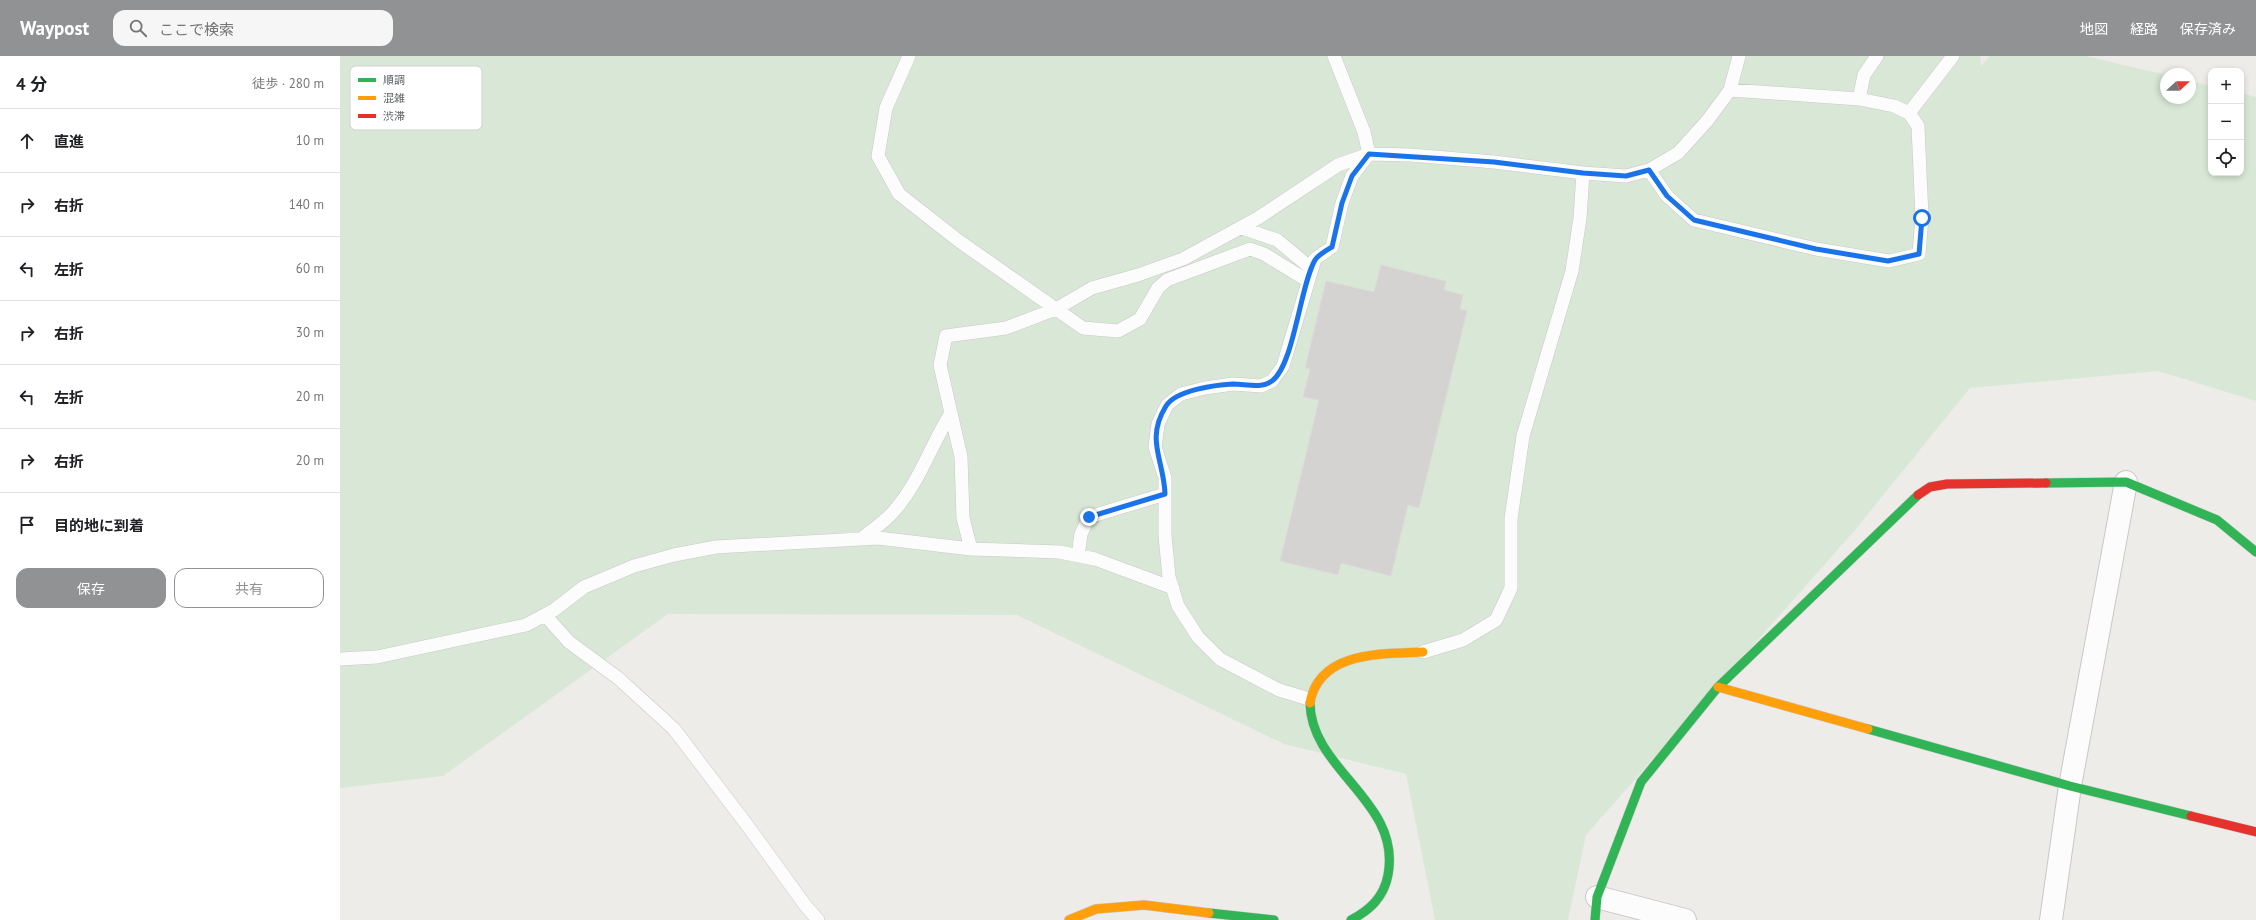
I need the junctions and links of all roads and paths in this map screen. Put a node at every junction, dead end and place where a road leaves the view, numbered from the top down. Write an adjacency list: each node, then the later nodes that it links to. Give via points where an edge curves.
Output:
1 (909, 56): 14 (lane, via 886,108 878,156 899,194)
2 (1334, 56): 9 (lane, via 1364,132)
3 (1739, 56): 6 (lane)
4 (1877, 56): 7 (lane, via 1864,75)
5 (1953, 56): 8 (lane)
6 (1730, 90): 7 (lane); 10 (lane, via 1678,153)
7 (1859, 100): 8 (lane, via 1894,106)
8 (1909, 113): 10 (lane, via 1918,126 1922,218 1919,254 1888,261 1816,249 1694,220 1667,196)
9 (1369, 154): 11 (lane, via 1494,162); 12 (lane, via 1338,164); 13 (lane, via 1352,176 1342,203 1332,247 1315,259)
10 (1649, 170): 11 (lane, via 1626,176)
11 (1583, 173): 24 (lane, via 1580,218 1572,271 1524,436 1511,519 1512,588 1496,620 1463,640)
12 (1242, 228): 13 (lane, via 1277,240); 14 (lane, via 1183,259 1092,288)
13 (1310, 275): 14 (lane, via 1250,249 1168,280 1158,288 1140,319 1118,331 1083,328); 17 (lane, via 1283,366 1272,381 1261,386 1233,384 1205,388 1181,394 1167,405 1158,424 1156,447 1165,478)
14 (1056, 309): 15 (lane, via 1006,328 946,336 940,365)
15 (951, 413): 18 (lane, via 914,482 894,511); 19 (lane, via 961,457 962,518)
16 (2126, 482): 20 (street, via 2217,520); 26 (street, via 1947,484 1930,487 1912,499); 28 (street)
17 (1165, 494): 21 (lane, via 1089,517 1081,534); 22 (lane, via 1165,536)
18 (861, 539): 19 (lane, via 878,538); 23 (lane, via 716,547 674,555 634,566 584,588)
19 (971, 549): 21 (lane, via 1059,552)
20 (2256, 552)
21 (1078, 556): 22 (lane, via 1094,559)
22 (1173, 588): 27 (lane, via 1178,606 1198,637 1220,659 1279,690)
23 (545, 615): 25 (lane, via 526,625 377,657); 31 (lane, via 569,642 618,678 674,729)
24 (1423, 652): 27 (street, via 1352,659 1333,667 1318,680)
25 (340, 659)
26 (1718, 687): 28 (street); 30 (street, via 1641,782)
27 (1309, 699): 34 (street, via 1311,716 1320,740 1366,798 1380,821 1390,846 1386,886 1376,904)
28 (2070, 786): 29 (street); 37 (street)
29 (2256, 832)
30 (1596, 897): 35 (street); 36 (street)
31 (818, 920)
32 (1069, 920): 33 (street, via 1096,909 1144,906)
33 (1274, 920)
34 (1351, 920)
35 (1595, 920)
36 (1685, 920)
37 (2051, 920)

